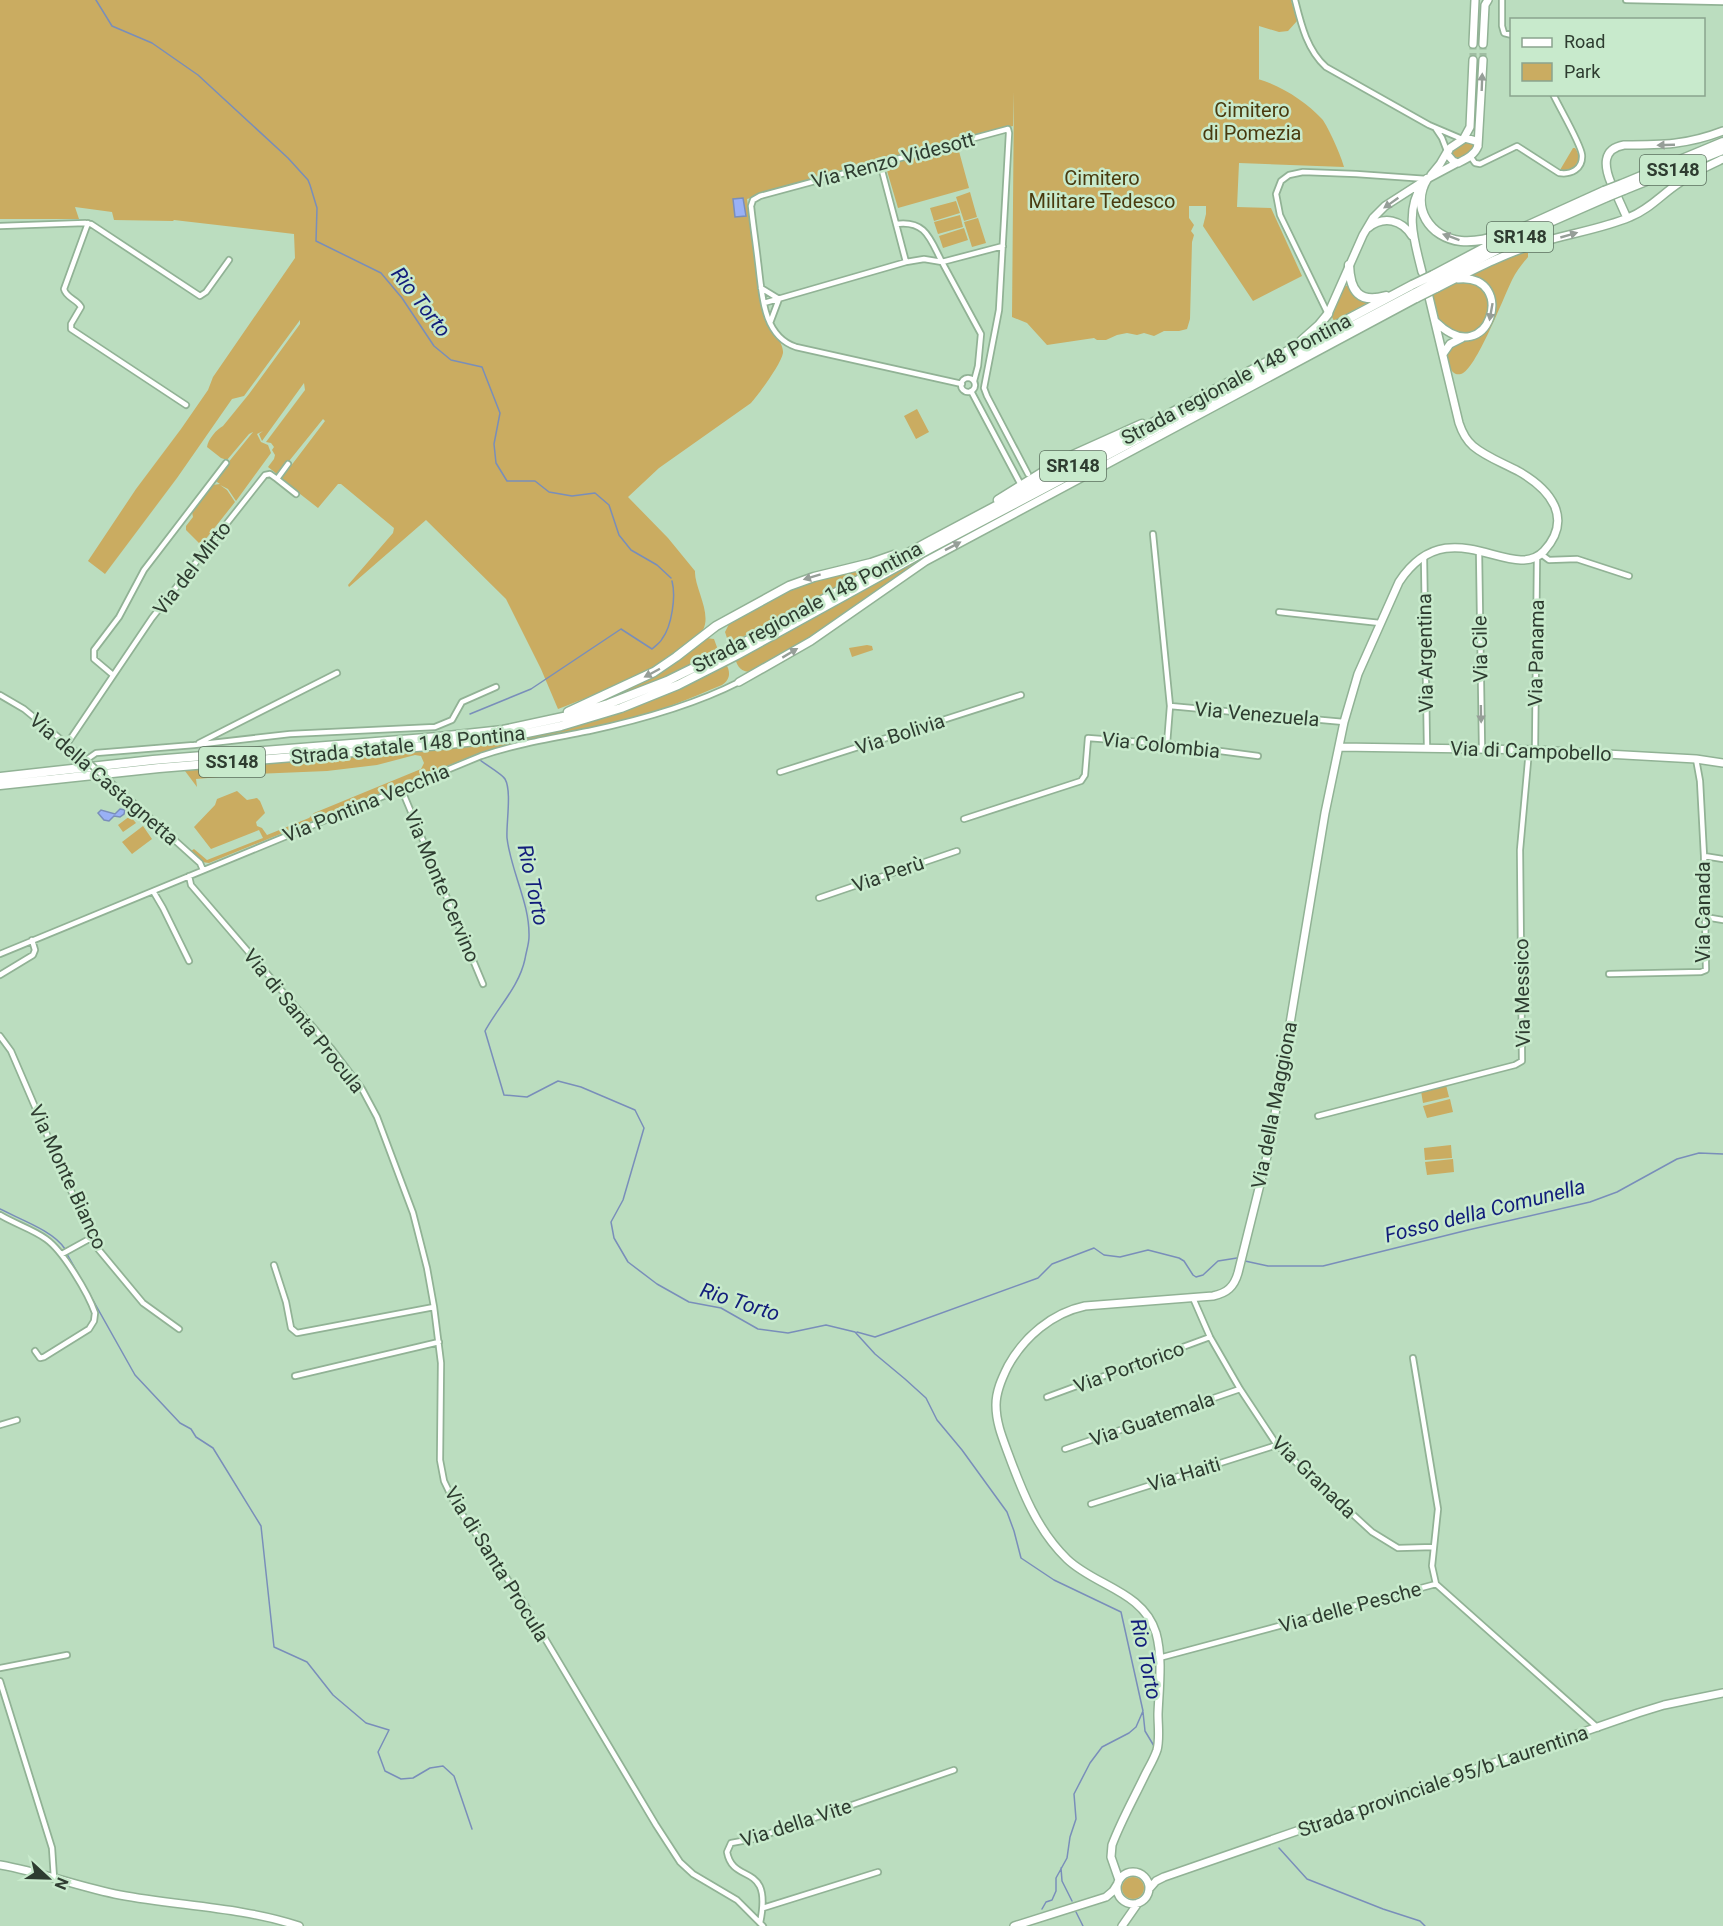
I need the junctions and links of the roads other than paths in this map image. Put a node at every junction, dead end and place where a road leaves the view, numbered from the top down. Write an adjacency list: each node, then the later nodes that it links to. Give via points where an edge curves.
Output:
1 (1294, 0): 15 (street, via 1305,36 1323,64)
2 (1502, 0): 7 (street, via 1502,28)
3 (1626, 0): 6 (street)
4 (1475, 1): 5 (street, via 1480,7); 8 (street)
5 (1487, 2): 9 (street)
6 (1723, 2)
7 (1510, 34)
8 (1473, 44)
9 (1483, 44)
10 (1473, 61): 11 (street); 13 (street)
11 (1482, 61): 14 (street, one-way to 11)
12 (1553, 96): 22 (street, via 1581,151 1576,170 1558,172 1517,146 1480,164)
13 (1471, 104): 14 (street); 17 (street, via 1469,128)
14 (1480, 104): 19 (street)
15 (1429, 125): 17 (street); 21 (street, via 1440,133)
16 (1723, 131): 28 (street, one-way to 28, via 1681,144 1616,147 1606,160)
17 (1463, 139): 19 (street, via 1476,141); 21 (street)
18 (1723, 142): 29 (highway, Strada regionale 148 Pontina / SR148)
19 (1478, 147): 22 (street)
20 (1723, 150): 29 (highway, SS148)
21 (1447, 152): 25 (street); 27 (street)
22 (1470, 156): 25 (street)
23 (1723, 159): 34 (street, via 1684,179 1651,206)
24 (880, 163): 36 (street); 40 (street, Via Renzo Videsott, via 1008,129); 48 (street, Via Renzo Videsott, via 753,200)
25 (1457, 163): 27 (street)
26 (1411, 178): 27 (street); 30 (street); 54 (street, via 1303,172 1289,175 1280,183 1276,197 1280,214)
27 (1427, 179): 30 (street); 33 (highway, one-way to 27, via 1485,240 1457,240 1434,229 1423,216 1420,200); 39 (street, via 1413,205)
28 (1611, 183)
29 (1623, 187): 31 (highway, Strada regionale 148 Pontina / SR148, bridge)
30 (1413, 188): 38 (street, one-way to 38, via 1371,219)
31 (1606, 194): 33 (highway, Strada regionale 148 Pontina / SR148); 47 (highway, Strada regionale 148 Pontina / SR148)
32 (1618, 198): 34 (street)
33 (1546, 216): 47 (highway, Strada regionale 148 Pontina / SR148)
34 (1627, 218): 46 (street, one-way to 34, via 1536,244)
35 (88, 223): 37 (street); 41 (street, via 199,295 206,293); 64 (street, via 64,289 81,307 71,329)
36 (896, 224): 42 (street); 43 (street, via 912,224 922,229)
37 (0, 226)
38 (1363, 235): 39 (street, via 1375,223 1390,220 1405,227); 44 (street)
39 (1413, 239): 45 (street)
40 (1003, 246): 43 (street); 69 (street, Via Renzo Videsott, via 998,314 984,388)
41 (229, 260)
42 (906, 262): 43 (street); 51 (street)
43 (942, 262): 61 (street, via 981,336)
44 (1349, 265): 49 (highway, via 1351,283 1362,296 1379,298); 54 (street)
45 (1422, 272)
46 (1456, 279): 47 (street); 58 (street, one-way to 58, via 1481,284 1492,302 1492,315 1486,326)
47 (1435, 282): 49 (highway, Strada regionale 148 Pontina / SR148, bridge)
48 (761, 288): 51 (street); 52 (street, Via Renzo Videsott)
49 (1412, 292): 53 (street, Via Pontina Vecchia); 57 (highway, Strada regionale 148 Pontina / SR148); 59 (highway, Strada regionale 148 Pontina / SR148)
50 (1429, 297): 55 (street)
51 (779, 299): 52 (street); 56 (street)
52 (764, 303): 56 (street, Via Renzo Videsott)
53 (1392, 312): 57 (highway); 85 (street, Via Pontina Vecchia, one-way to 53, via 811,641 933,556)
54 (1328, 314): 59 (highway)
55 (1435, 321): 58 (street, via 1449,333); 60 (street)
56 (770, 323): 62 (street, Via Renzo Videsott, via 782,339 794,346)
57 (1344, 330): 82 (highway, Strada regionale 148 Pontina / SR148)
58 (1465, 338): 60 (street, via 1450,344)
59 (1284, 354): 65 (highway, Strada regionale 148 Pontina / SR148)
60 (1443, 354): 77 (street, via 1459,423 1467,440 1531,480 1556,507 1558,526)
61 (974, 381): 62 (street, Via Renzo Videsott, via 966,378); 63 (street)
62 (962, 384): 63 (street, Via Renzo Videsott, via 964,390)
63 (971, 391): 68 (street, Via Renzo Videsott)
64 (186, 405)
65 (1166, 416): 69 (highway); 73 (highway, Strada regionale 148 Pontina / SR148)
66 (226, 463): 84 (street, Via del Mirto, via 148,563 118,617 95,648 94,659)
67 (288, 464): 70 (street)
68 (1011, 466): 69 (street); 71 (street, Via Renzo Videsott)
69 (1030, 476): 71 (highway)
70 (278, 479): 72 (street); 84 (street, Via del Mirto, via 265,475 162,605)
71 (1021, 485): 73 (highway)
72 (296, 494)
73 (971, 520): 75 (highway, Strada regionale 148 Pontina / SR148)
74 (1154, 534): 90 (street, Via Venezuela)
75 (928, 542): 82 (highway, Strada regionale 148 Pontina / SR148); 91 (highway, one-way to 91, via 878,561 789,586 716,626 654,672)
76 (1479, 550): 77 (street, Via della Maggiona, via 1522,561); 78 (street, Via della Maggiona, via 1450,547); 100 (street, Via Cile, one-way to 100)
77 (1539, 555): 79 (street, via 1549,561 1577,559); 101 (street, Via Panama)
78 (1424, 558): 81 (street, Via della Maggiona, via 1402,578); 99 (street, Via Argentina)
79 (1629, 576)
80 (1279, 612): 81 (street)
81 (1380, 622): 92 (street, Via della Maggiona, via 1356,678)
82 (736, 651): 89 (highway, Strada regionale 148 Pontina / SR148)
83 (337, 673): 97 (street)
84 (113, 675): 95 (street, Via del Mirto)
85 (739, 682): 109 (street, Via Pontina Vecchia, via 642,719 496,751)
86 (496, 687): 97 (street, via 462,702 452,720 435,727 290,734)
87 (0, 695): 95 (street, Via della Castagnetta)
88 (1021, 695): 106 (street, Via Bolivia)
89 (631, 700): 91 (highway, Strada statale 148 Pontina / SS148); 93 (highway, Strada statale 148 Pontina / SS148, via 561,726 503,738)
90 (1170, 706): 92 (street, Via Venezuela); 96 (street, Via Venezuela)
91 (549, 721): 93 (highway, Strada statale 148 Pontina / SS148)
92 (1344, 722): 98 (street, Via della Maggiona)
93 (480, 736): 94 (highway, Strada statale 148 Pontina / SS148)
94 (465, 738): 107 (highway, Strada statale 148 Pontina / SS148, via 153,760); 108 (highway, Strada statale 148 Pontina / SS148)
95 (67, 744): 104 (street, Via della Castagnetta)
96 (1167, 744): 102 (street, Via Colombia); 110 (street, Via Colombia, via 1088,738 1081,781)
97 (194, 745): 104 (street, via 96,753)
98 (1339, 747): 99 (street, Via di Campobello); 132 (street, Via della Maggiona, via 1268,1153 1238,1273 1226,1292)
99 (1427, 748): 100 (street, Via di Campobello)
100 (1482, 748): 101 (street, Via di Campobello)
101 (1532, 750): 103 (street, Via di Campobello); 127 (street, Via Messico, via 1520,850 1521,1062)
102 (1258, 756)
103 (1696, 759): 105 (street, Via di Campobello); 112 (street, Via Canada)
104 (87, 761): 114 (street, Via della Castagnetta, bridge)
105 (1723, 763)
106 (780, 772)
107 (0, 777)
108 (0, 785)
109 (401, 788): 114 (street, Via Pontina Vecchia); 125 (street, Via Monte Cervino)
110 (964, 819)
111 (957, 851): 117 (street, Via Perù)
112 (1704, 856): 113 (street); 118 (street, Via Canada)
113 (1723, 859)
114 (204, 870): 115 (street, Via Pontina Vecchia)
115 (189, 876): 116 (street, Via Pontina Vecchia); 133 (street, Via di Santa Procula, via 191,885 331,1048 371,1104 413,1213)
116 (153, 891): 120 (street, Via Pontina Vecchia); 122 (street)
117 (819, 898)
118 (1705, 917): 119 (street); 123 (street, Via Canada, via 1704,971)
119 (1723, 920)
120 (32, 940): 121 (street, Via Pontina Vecchia); 124 (street, via 33,955)
121 (0, 954)
122 (189, 961)
123 (1609, 974)
124 (0, 975)
125 (483, 984)
126 (0, 1036): 129 (street, Via Monte Bianco, via 11,1051)
127 (1318, 1116)
128 (0, 1215): 130 (street, via 42,1236)
129 (91, 1238): 130 (street); 134 (street, Via Monte Bianco, via 143,1303)
130 (62, 1254): 137 (street, via 93,1308 94,1320 89,1329 44,1358)
131 (274, 1265): 133 (street, via 291,1329 297,1334)
132 (1193, 1298): 135 (street, Via Granada); 150 (street, Via della Maggiona, via 1085,1306 1065,1312 1043,1326 1021,1348 1003,1376 997,1397 999,1428 1033,1514 1067,1559 1142,1609 1155,1630)
133 (434, 1307): 136 (street, Via di Santa Procula)
134 (179, 1329)
135 (1210, 1337): 140 (street, Via Granada); 141 (street, Via Portorico)
136 (439, 1342): 139 (street); 170 (street, Via di Santa Procula, via 440,1460 455,1504 511,1582 680,1862 739,1901)
137 (35, 1351)
138 (1413, 1358): 147 (street, via 1437,1502)
139 (295, 1376)
140 (1240, 1389): 144 (street, Via Granada); 145 (street, Via Guatemala)
141 (1047, 1397)
142 (17, 1420): 143 (street)
143 (0, 1425)
144 (1277, 1445): 146 (street, Via Haiti); 147 (street, Via Granada, via 1372,1532 1398,1548)
145 (1065, 1449)
146 (1091, 1504)
147 (1434, 1547): 148 (street, via 1432,1570)
148 (1436, 1584): 150 (street, Via delle Pesche); 154 (street, Via delle Pesche)
149 (67, 1655): 151 (street)
150 (1159, 1658): 156 (street, Via della Maggiona, via 1157,1750 1113,1843)
151 (0, 1668)
152 (0, 1681): 162 (street, via 52,1845)
153 (1723, 1693): 154 (street, Strada provinciale 95/b Laurentina, via 1650,1709)
154 (1598, 1728): 161 (street, Strada provinciale 95/b Laurentina)
155 (954, 1770): 168 (street, Via della Vite, via 731,1843 727,1850 729,1860 759,1883)
156 (1113, 1864): 159 (street); 163 (street, Via della Maggiona)
157 (0, 1865): 162 (street)
158 (878, 1872): 168 (street)
159 (1131, 1872): 160 (street, Strada provinciale 95/b Laurentina); 163 (street)
160 (1144, 1876): 161 (street, Strada provinciale 95/b Laurentina); 164 (street)
161 (1164, 1877): 164 (street, Strada provinciale 95/b Laurentina)
162 (54, 1878): 172 (street, via 120,1895 253,1913)
163 (1119, 1882): 165 (street); 166 (street, via 1118,1891)
164 (1149, 1889): 167 (street, Strada provinciale 95/b Laurentina)
165 (1106, 1897): 166 (street); 171 (street)
166 (1124, 1900): 167 (street); 169 (street)
167 (1138, 1903): 169 (street, Strada provinciale 95/b Laurentina)
168 (763, 1908): 170 (street, Via della Vite)
169 (1129, 1917): 173 (street, Strada provinciale 95/b Laurentina)
170 (762, 1924)
171 (1020, 1925)
172 (299, 1926)
173 (1122, 1926)

